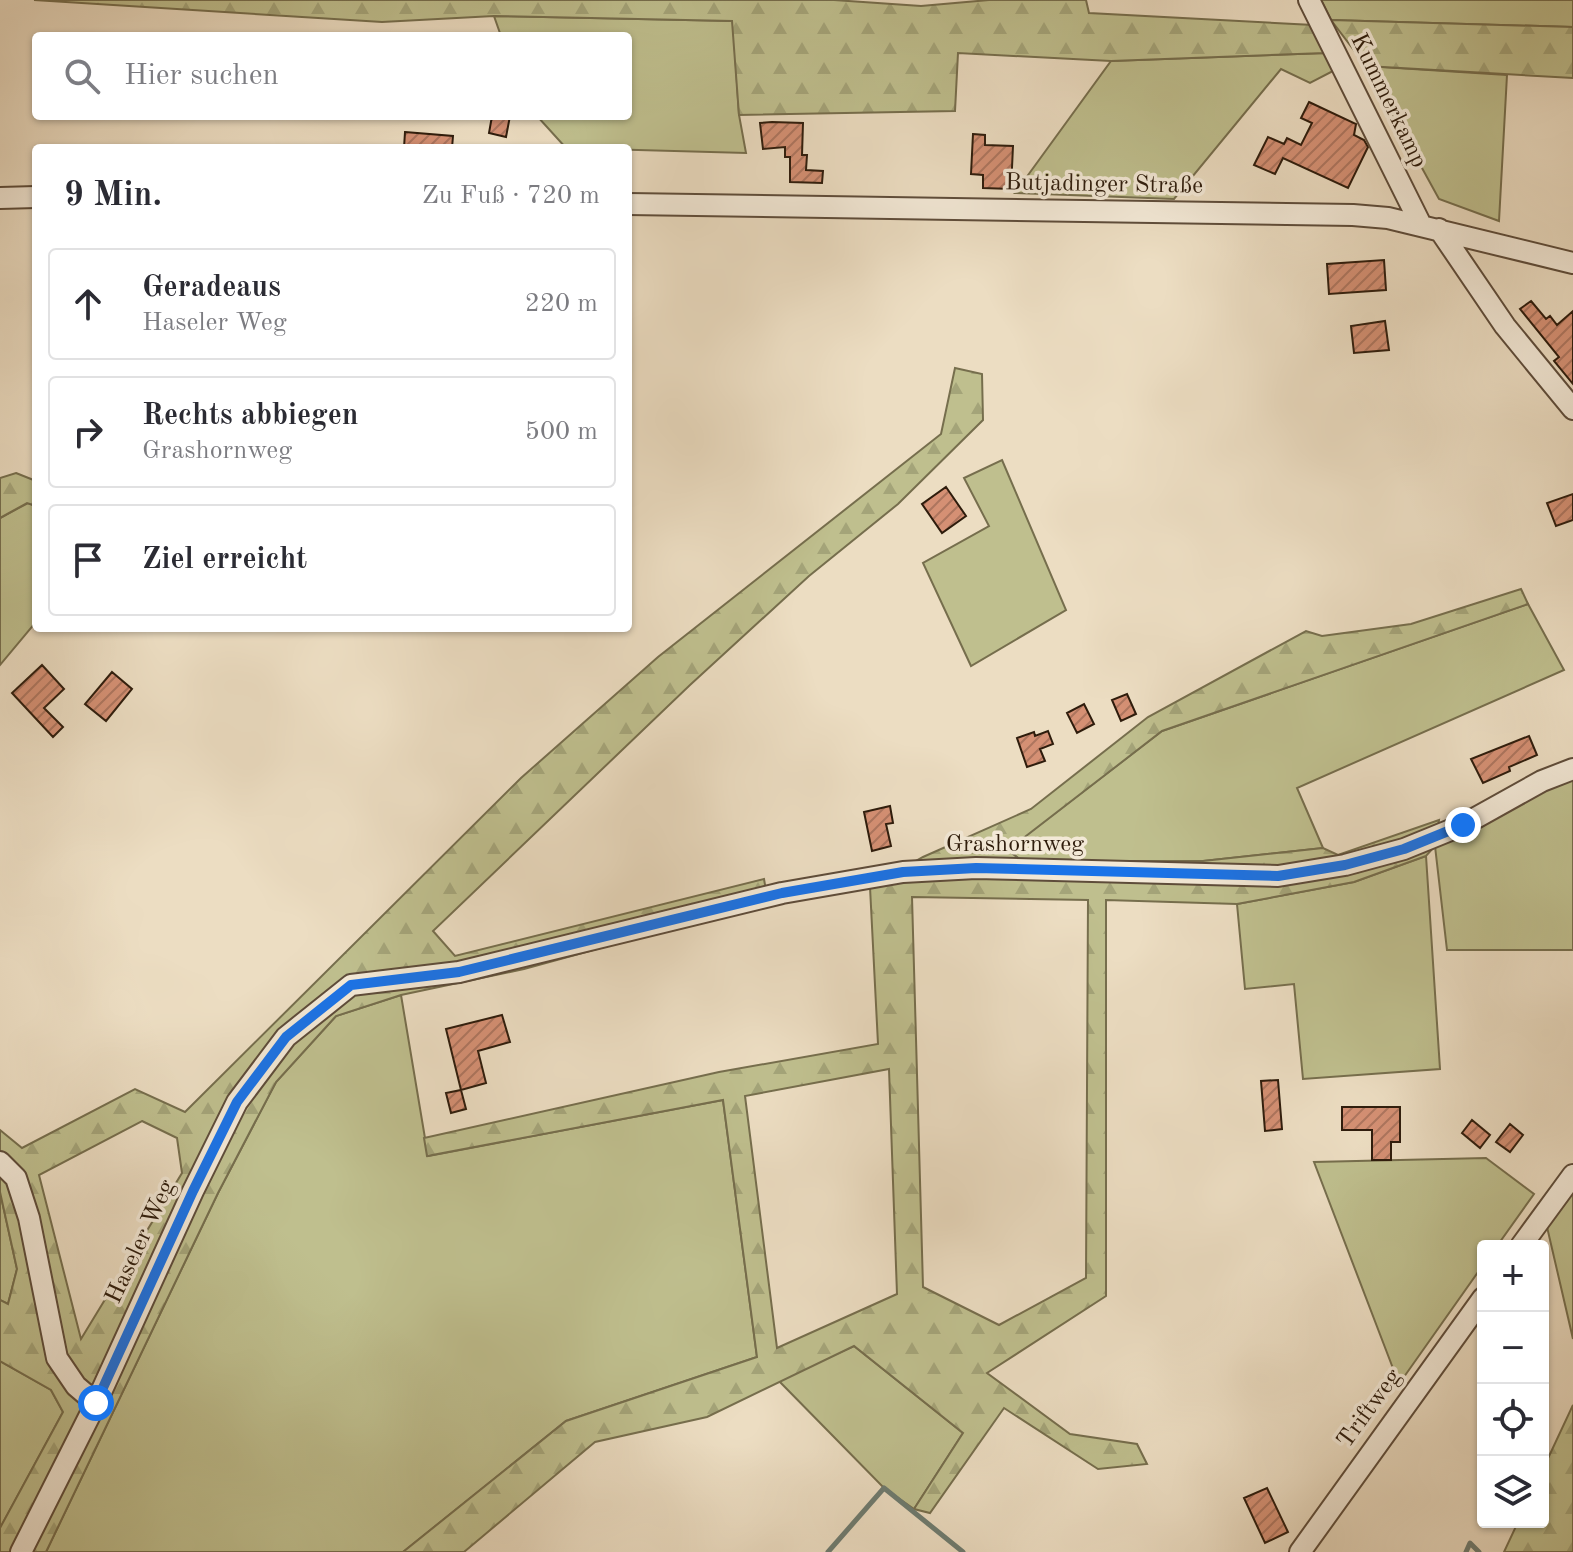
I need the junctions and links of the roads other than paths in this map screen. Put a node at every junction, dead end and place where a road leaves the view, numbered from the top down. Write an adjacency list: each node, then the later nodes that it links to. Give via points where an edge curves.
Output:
1 (1309, 0): 5 (street, Kummerkamp)
2 (32, 197): 3 (street)
3 (0, 198)
4 (632, 204): 5 (street, Butjadinger Straße, via 1353,215)
5 (1430, 227): 6 (street, Butjadinger Straße); 7 (street, Kummerkamp)
6 (1573, 263)
7 (1573, 409)
8 (1573, 769): 9 (street, Grashornweg, via 1404,849 1332,867 1278,876 976,868 903,872 782,893 459,972)
9 (351, 985): 14 (street, Haseler Weg, via 286,1037 237,1102)
10 (0, 1162): 14 (street, via 16,1178 29,1218 57,1358)
11 (1573, 1175): 12 (street)
12 (1525, 1240)
13 (1477, 1306): 16 (street, Triftweg)
14 (96, 1403): 15 (street, Haseler Weg)
15 (21, 1552)
16 (1300, 1552)

